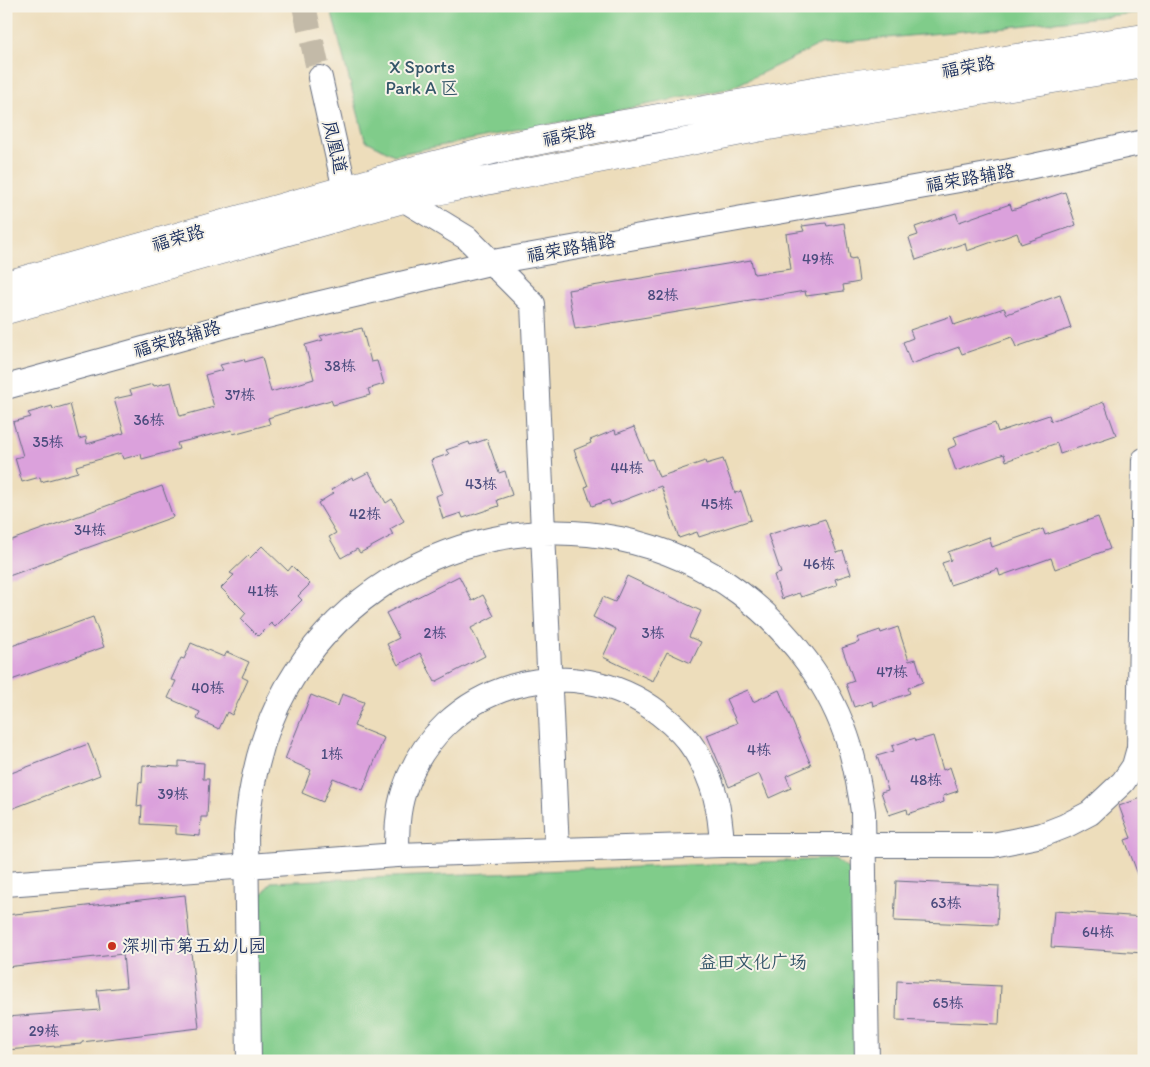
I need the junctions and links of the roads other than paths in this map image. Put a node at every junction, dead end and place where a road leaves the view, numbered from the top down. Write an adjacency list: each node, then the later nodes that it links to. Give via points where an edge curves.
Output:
1 (1144, 38): 6 (main road, 福荣路, via 842,86 501,148)
2 (1144, 64): 5 (main road, 福荣路, via 748,130)
3 (320, 78): 6 (street, 凤凰道)
4 (1144, 142): 7 (street, 福荣路辅路, via 1010,171)
5 (403, 199): 6 (main road, 福荣路); 7 (street, via 467,238)
6 (348, 202): 8 (main road, 福荣路); 9 (main road, 福荣路)
7 (493, 262): 10 (street, 福荣路辅路, via 233,324); 12 (street, via 533,304)
8 (6, 285)
9 (6, 310)
10 (6, 387)
11 (1144, 460): 15 (street, via 1139,748 1134,766 1123,782 1090,813 1066,826 1020,841 993,845)
12 (543, 532): 13 (street); 15 (street, via 620,538 656,548 725,582 783,631 823,685 844,731 858,779); 18 (street, via 481,541 423,562 369,594 324,636 287,687 262,744 248,804)
13 (550, 679): 14 (street, via 583,680 616,688 647,703 674,724 695,750 711,780 720,813); 16 (street); 17 (street, via 517,684 487,695 459,712 436,735 417,762 404,791 397,823)
14 (722, 845): 15 (street); 16 (street)
15 (864, 845): 21 (street)
16 (557, 850): 17 (street)
17 (397, 855): 18 (street)
18 (247, 866): 19 (street); 20 (street)
19 (6, 884)
20 (249, 1061)
21 (867, 1061)

